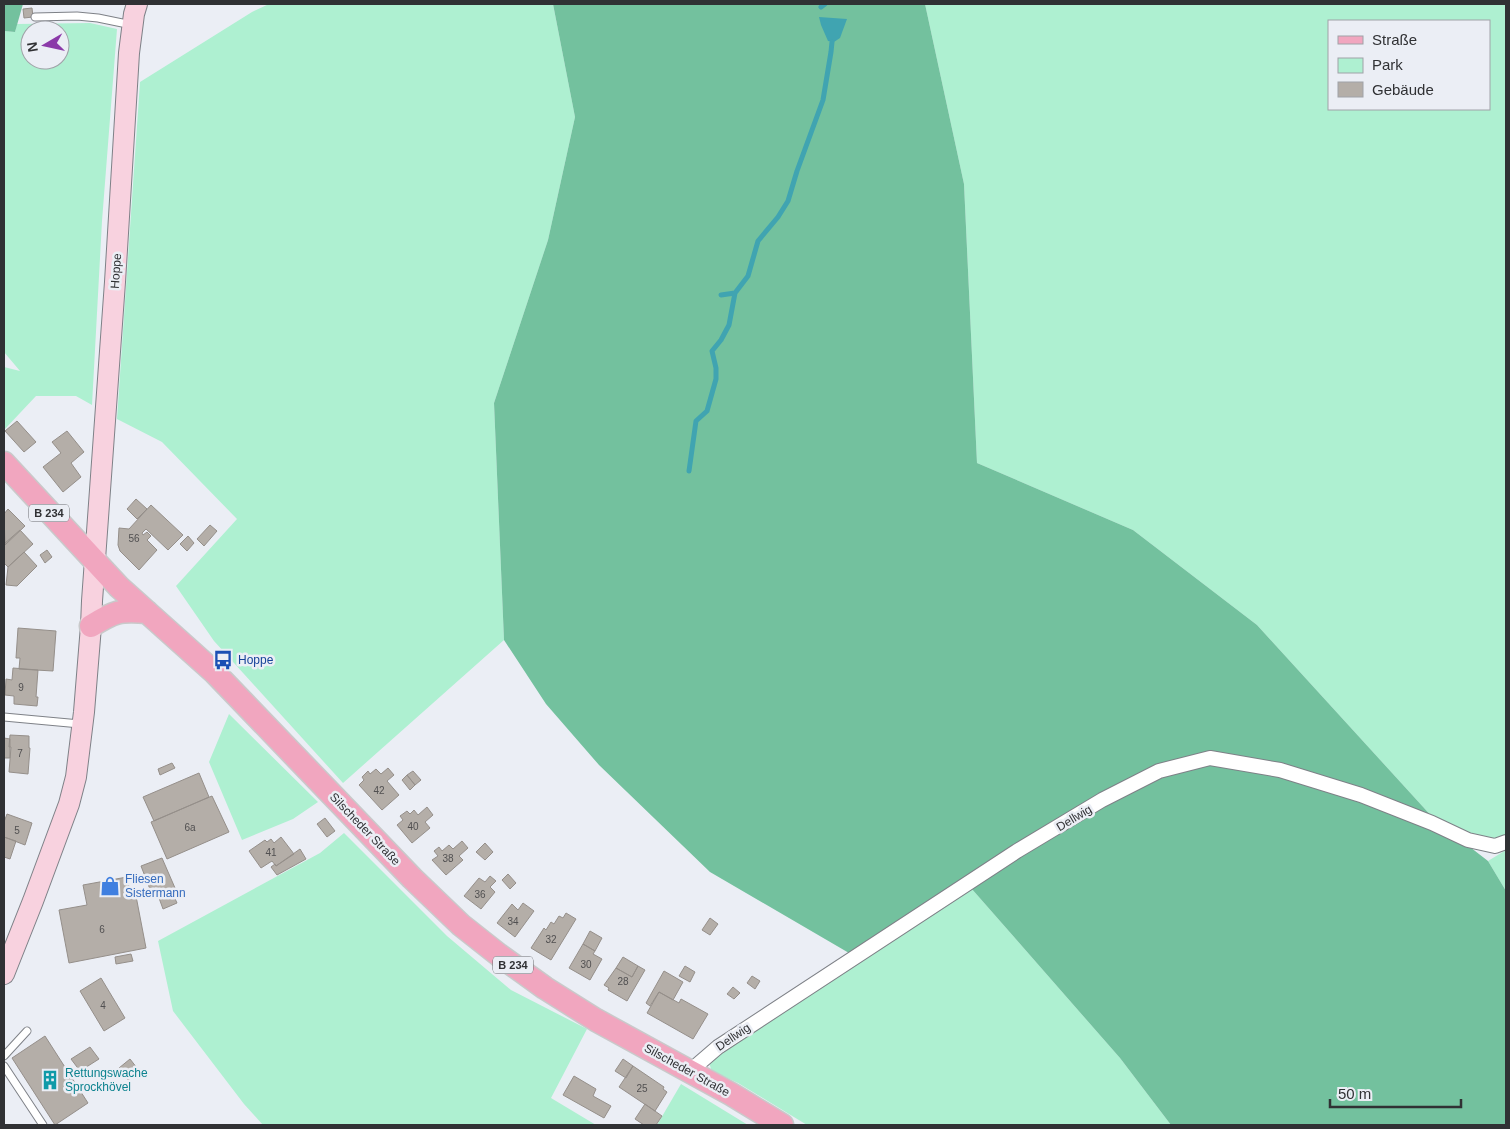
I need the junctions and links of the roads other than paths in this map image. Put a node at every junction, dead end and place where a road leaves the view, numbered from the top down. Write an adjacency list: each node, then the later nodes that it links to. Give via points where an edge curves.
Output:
1 (137, 4): 3 (main road, Hoppe)
2 (36, 17): 3 (lane, via 77,16)
3 (132, 25): 5 (main road, Hoppe)
4 (4, 462): 5 (main road, Silscheder Straße / B 234)
5 (95, 562): 6 (main road, Silscheder Straße / B 234); 7 (main road, Hoppe)
6 (147, 612): 7 (main road, via 124,610); 15 (main road, Silscheder Straße / B 234, via 215,673 412,878 462,925 544,988)
7 (91, 626): 9 (main road, Hoppe)
8 (4, 718): 9 (lane)
9 (83, 724): 11 (main road, Hoppe, via 69,804)
10 (1506, 842): 15 (street, Dellwig, via 1495,846 1468,840 1361,796 1280,770 1210,758 1159,771 1102,800 1017,851 718,1047)
11 (4, 974)
12 (27, 1031): 13 (lane)
13 (4, 1056)
14 (4, 1066): 16 (lane)
15 (689, 1072): 17 (main road, Silscheder Straße / B 234)
16 (43, 1125)
17 (782, 1125)

